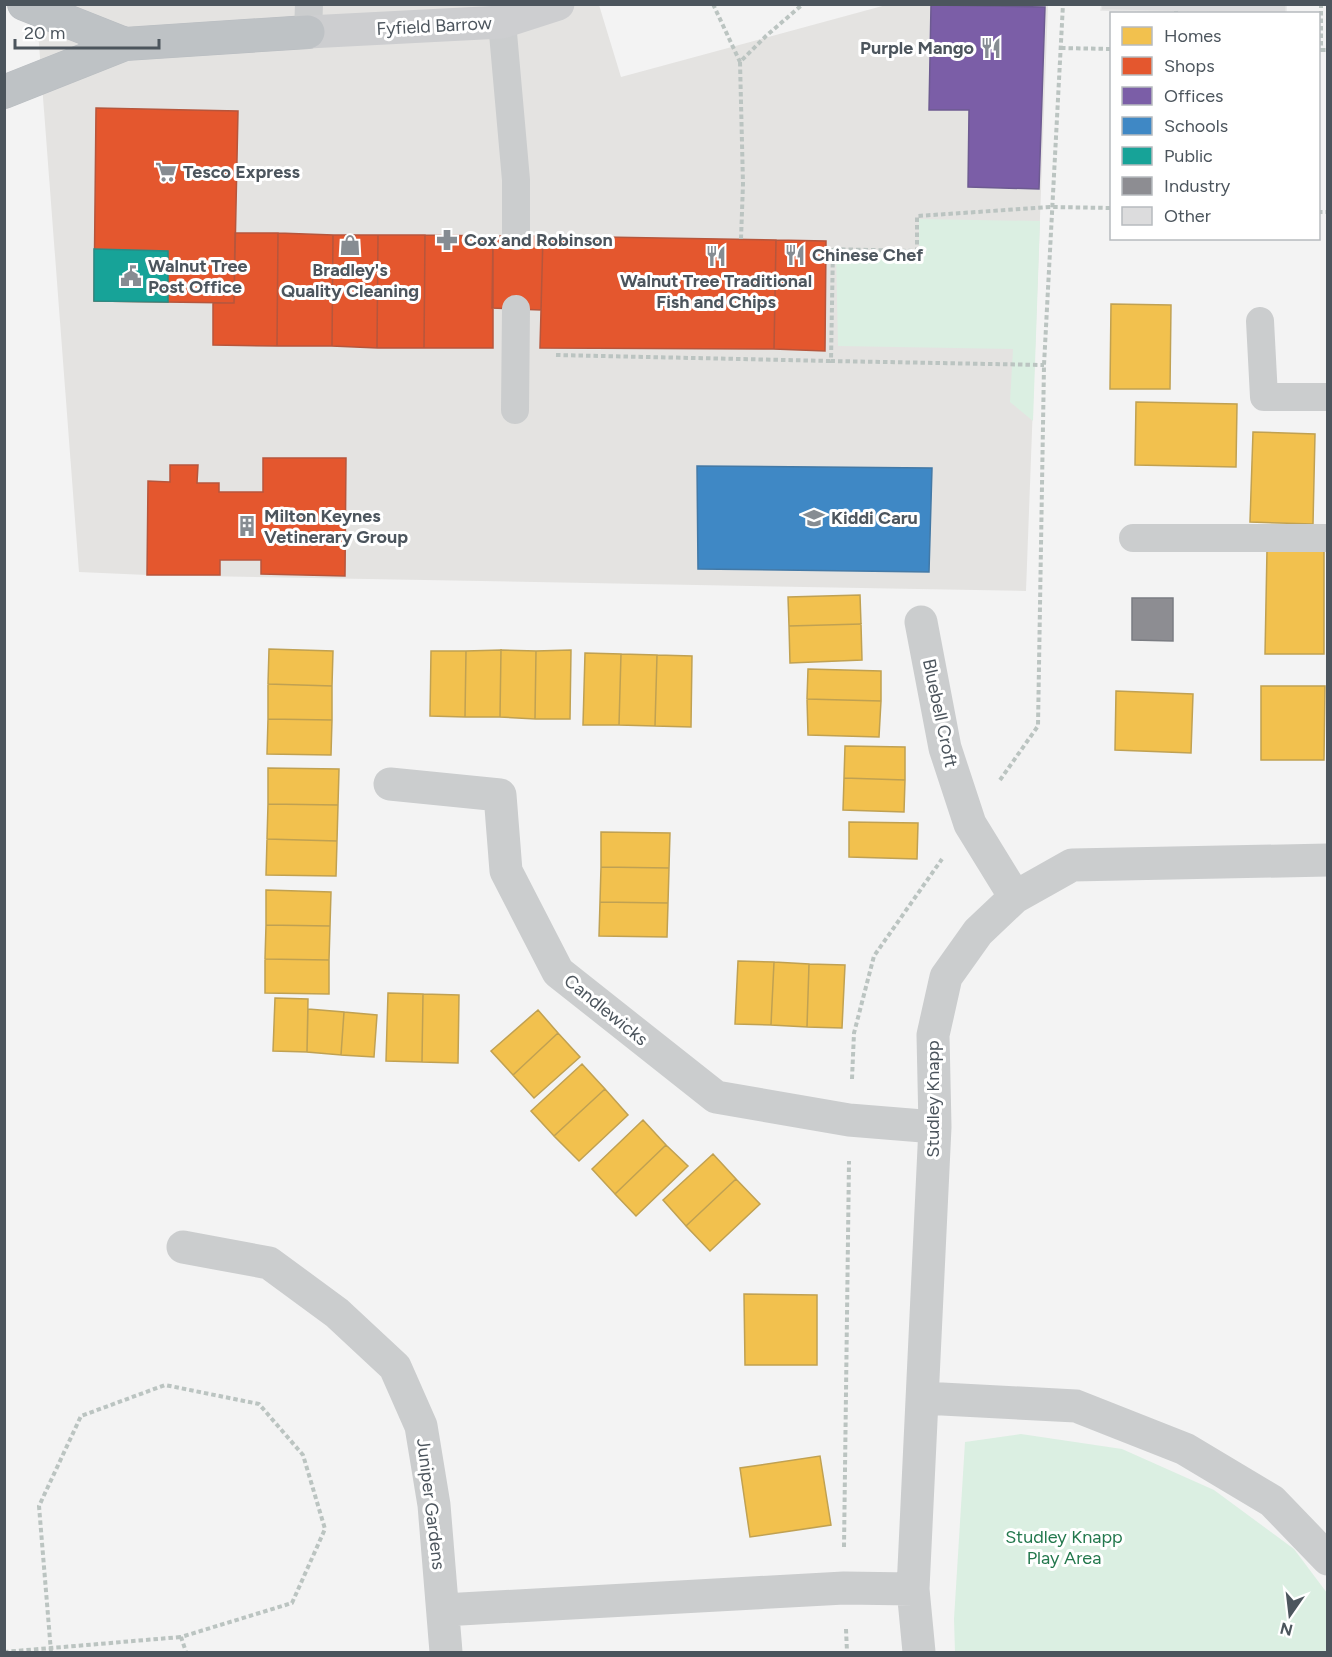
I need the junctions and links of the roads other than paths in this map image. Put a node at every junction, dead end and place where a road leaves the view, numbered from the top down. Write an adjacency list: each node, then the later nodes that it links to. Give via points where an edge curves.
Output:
1 (24, 4): 5 (highway)
2 (558, 4): 4 (street, Fyfield Barrow)
3 (309, 18): 4 (street, Fyfield Barrow); 5 (highway)
4 (502, 22): 7 (lane, via 516,180)
5 (124, 44): 6 (highway)
6 (4, 92)
7 (516, 236)
8 (516, 309): 11 (lane)
9 (1260, 321): 10 (lane, via 1264,397)
10 (1328, 397)
11 (515, 410)
12 (1133, 538): 13 (lane)
13 (1328, 538)
14 (921, 622): 17 (street, Bluebell Croft, via 945,748 970,824)
15 (390, 784): 18 (street, Candlewicks, via 500,795 506,871 558,972 716,1097 849,1120)
16 (1328, 860): 17 (street, Studley Knapp, via 1072,865)
17 (1015, 897): 18 (street, Studley Knapp, via 978,932 946,977 933,1035)
18 (934, 1127): 20 (street, Studley Knapp)
19 (183, 1247): 23 (street, Juniper Gardens, via 269,1263 337,1313 395,1367 421,1426 434,1505)
20 (923, 1398): 21 (street, via 1076,1406 1185,1449 1272,1501); 22 (street, Studley Knapp)
21 (1328, 1558)
22 (913, 1589): 23 (street, via 844,1588); 25 (street, Studley Knapp)
23 (443, 1610): 24 (street, Juniper Gardens)
24 (446, 1653)
25 (919, 1653)

